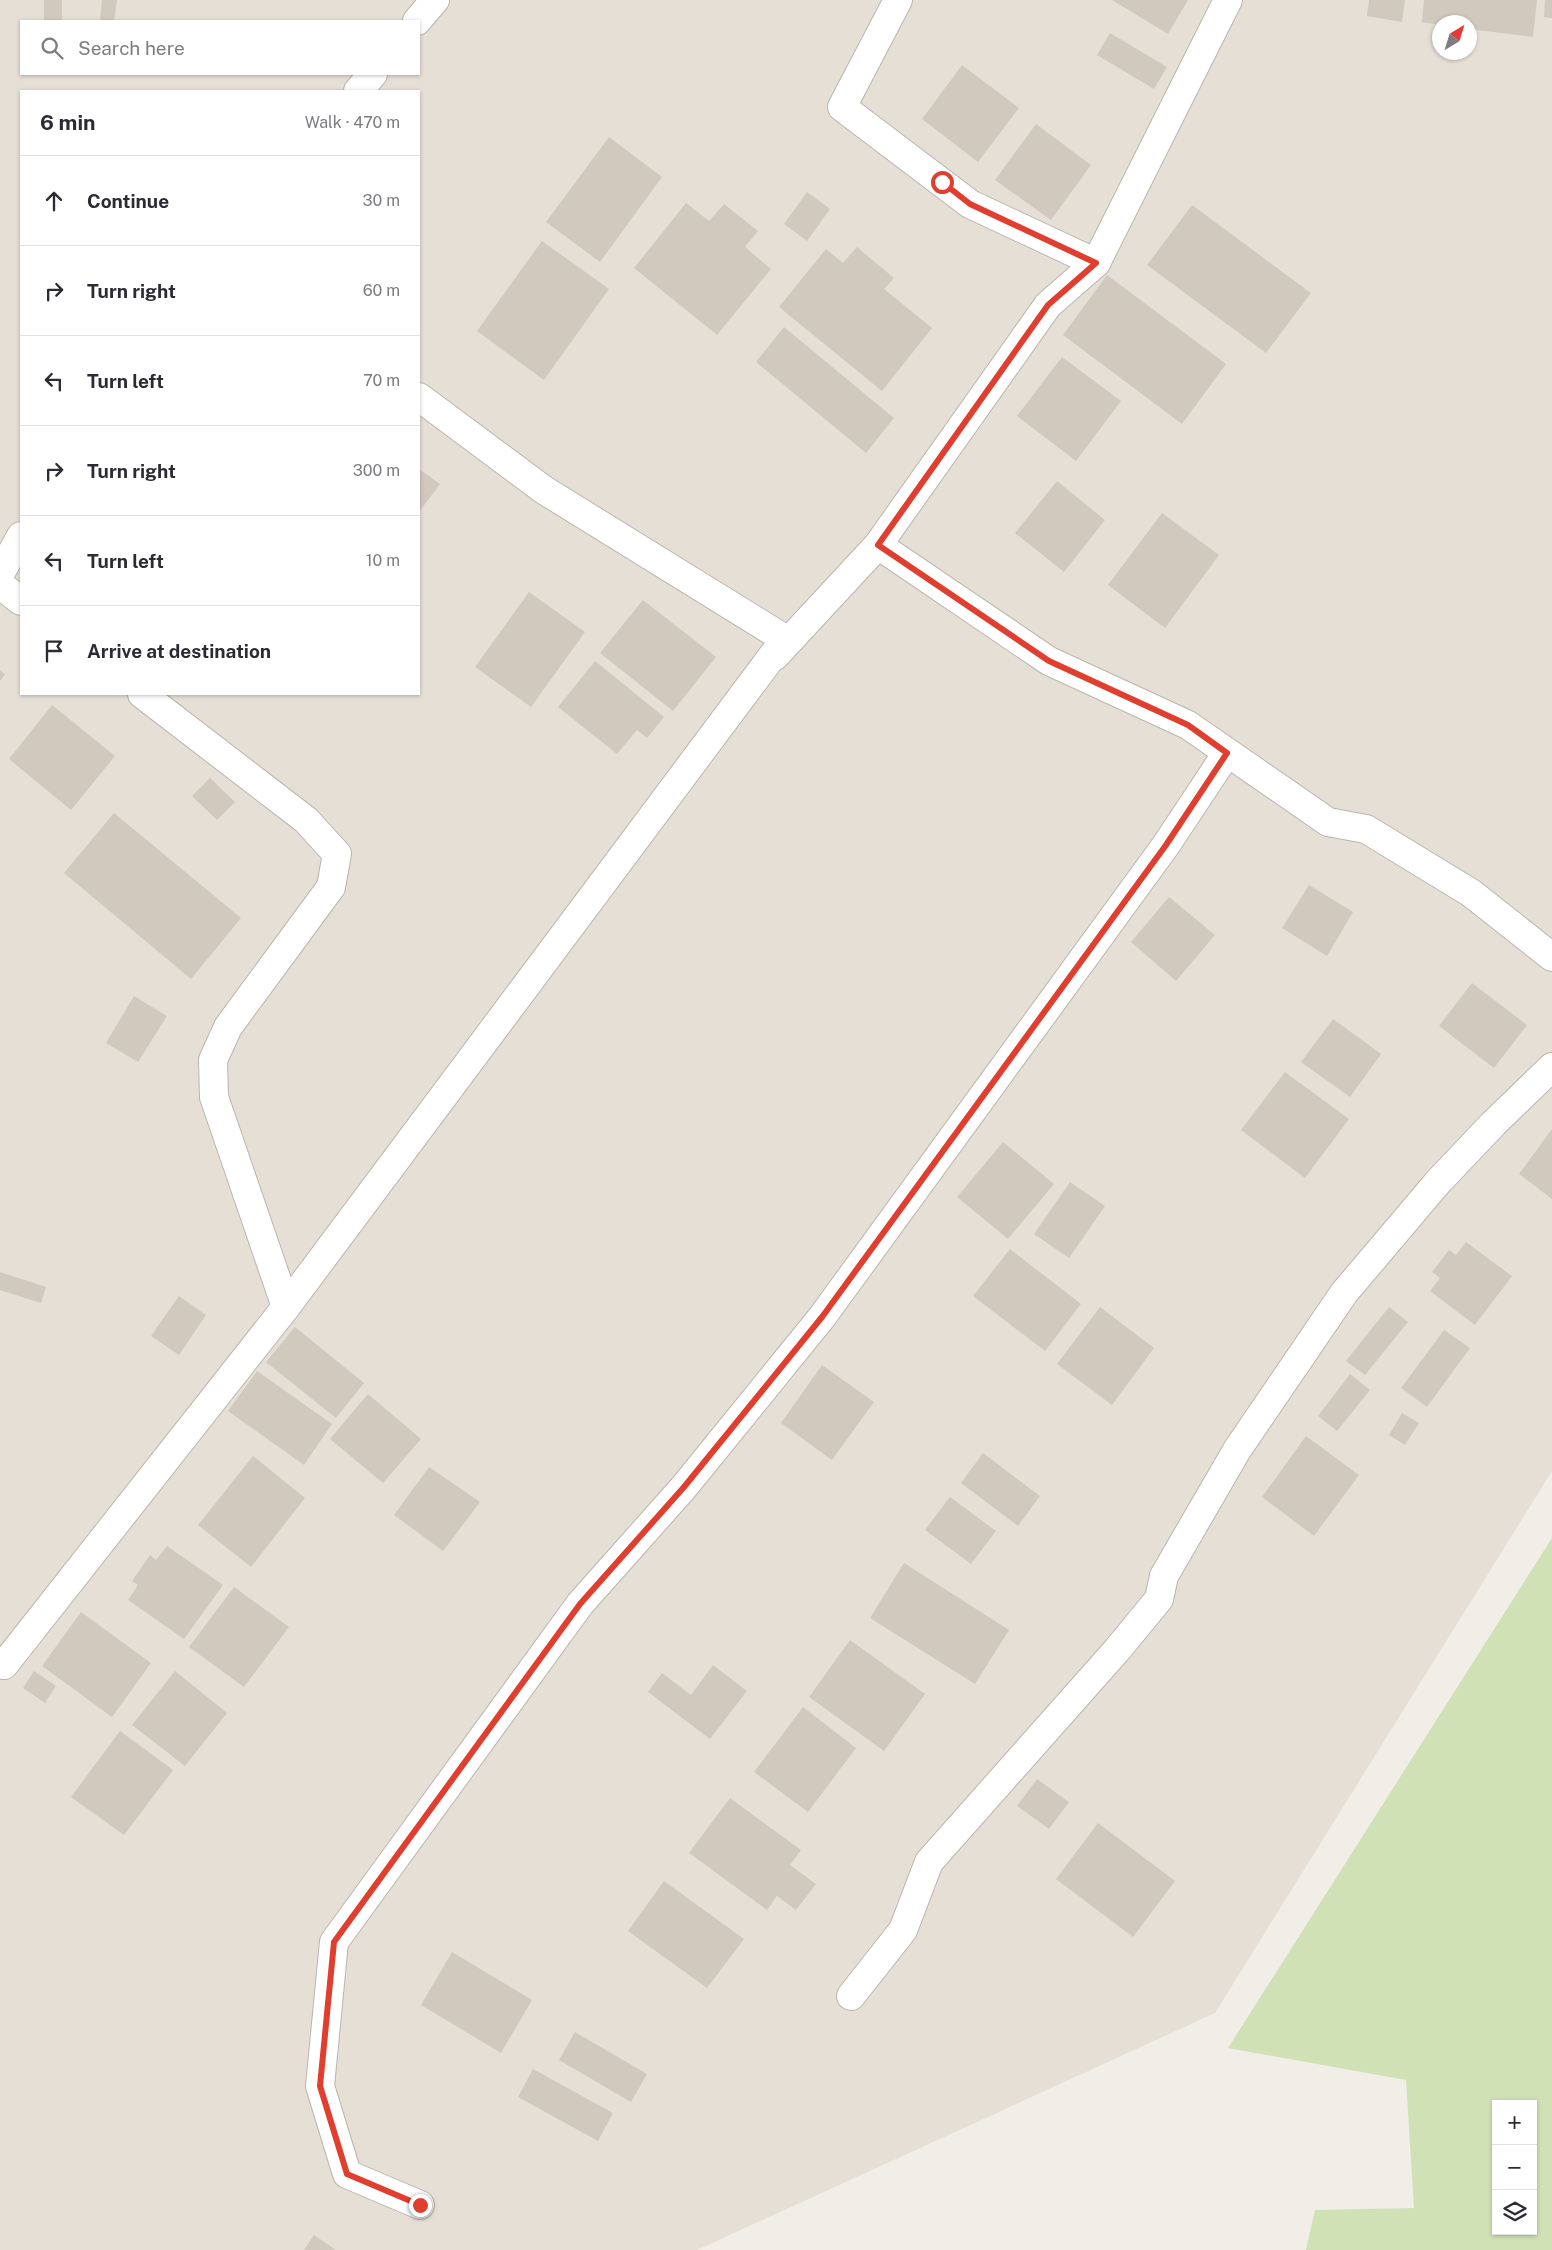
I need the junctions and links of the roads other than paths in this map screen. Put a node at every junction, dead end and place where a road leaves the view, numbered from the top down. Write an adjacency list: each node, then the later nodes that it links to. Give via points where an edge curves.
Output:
1 (435, 0): 4 (street)
2 (898, 0): 7 (street, via 842,106 970,204)
3 (1228, 0): 7 (street)
4 (418, 20)
5 (372, 75): 6 (street)
6 (359, 90)
7 (1096, 263): 10 (street, via 1048,305)
8 (420, 398): 14 (street, via 544,490 785,639)
9 (20, 538): 11 (street)
10 (878, 545): 14 (street); 16 (street, via 1049,661 1188,725)
11 (0, 574)
12 (0, 585): 13 (street)
13 (20, 600)
14 (765, 666): 19 (street)
15 (143, 695): 19 (street, via 306,820 337,854 330,887 228,1027 213,1060 214,1097)
16 (1227, 753): 17 (street, via 1328,822 1366,829 1471,893); 22 (street, via 1166,845 822,1317 684,1487 580,1604 334,1942 320,2086 347,2174)
17 (1552, 957)
18 (1552, 1067): 21 (street, via 1438,1182 1344,1293 1237,1450 1164,1576 1159,1599 929,1862 902,1930)
19 (286, 1307): 20 (street)
20 (4, 1665)
21 (851, 1996)
22 (420, 2205)

